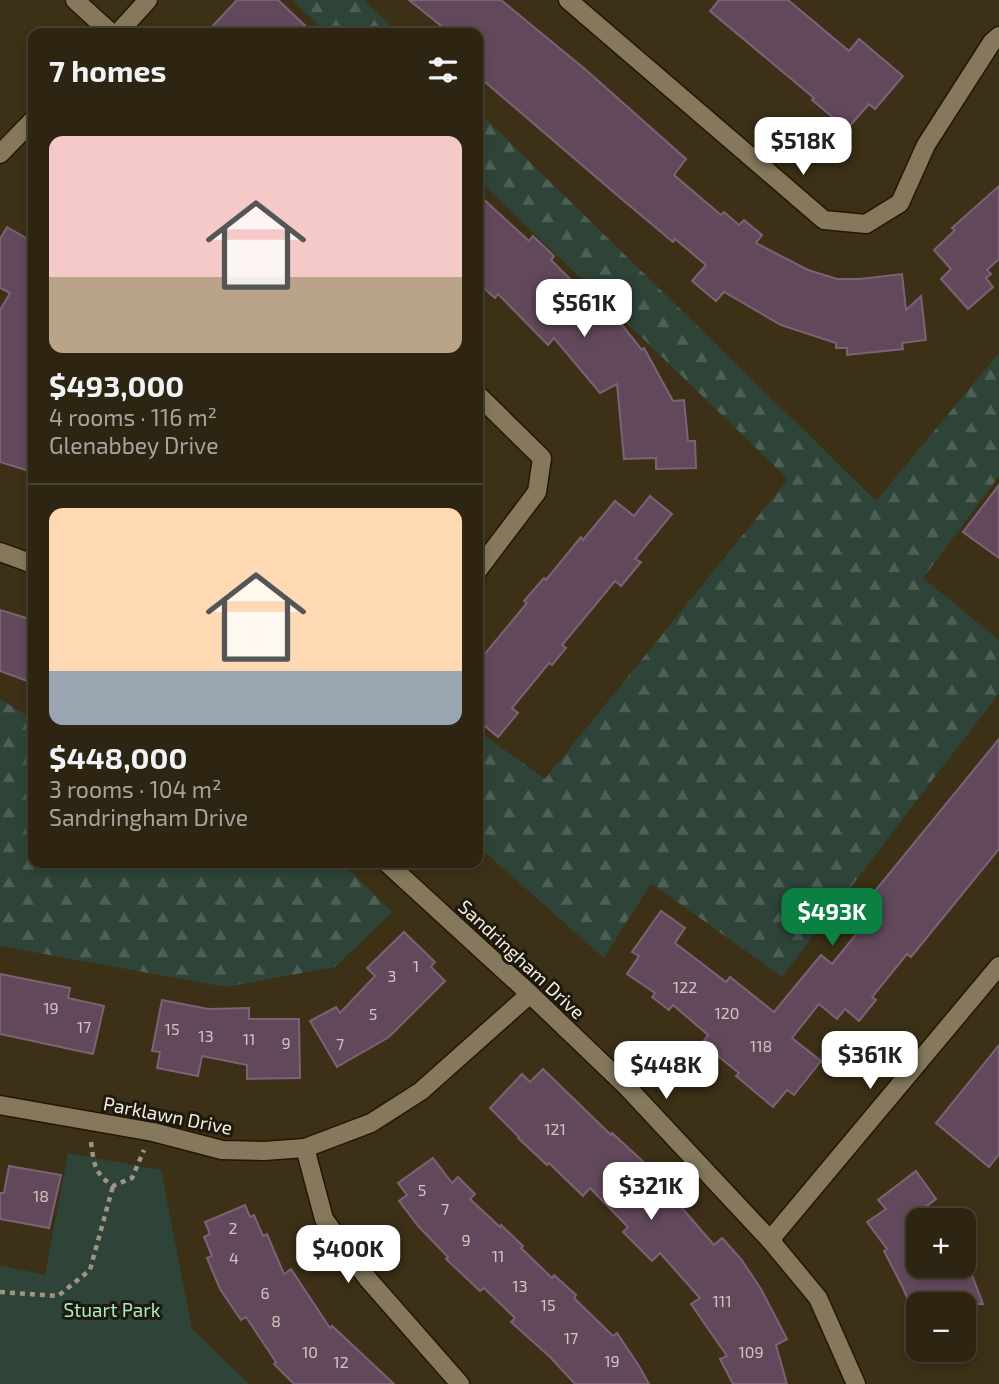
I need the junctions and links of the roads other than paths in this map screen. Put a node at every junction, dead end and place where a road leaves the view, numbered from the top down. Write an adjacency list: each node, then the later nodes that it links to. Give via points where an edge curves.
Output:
1 (75, 0): 4 (street)
2 (148, 0): 5 (street)
3 (568, 0): 6 (street, via 824,220 866,224 900,203 926,145)
4 (106, 28)
5 (123, 28)
6 (999, 36)
7 (28, 125): 8 (street)
8 (0, 154)
9 (483, 400): 12 (street, via 542,458 537,492)
10 (0, 552): 11 (street)
11 (28, 562)
12 (483, 563)
13 (392, 868): 15 (street, Sandringham Drive)
14 (999, 966): 18 (street)
15 (530, 994): 17 (street, Parklawn Drive, via 421,1091 371,1123); 18 (street, Sandringham Drive, via 626,1086)
16 (0, 1105): 17 (street, Parklawn Drive, via 153,1132 222,1150)
17 (305, 1148): 19 (street, via 324,1219 367,1278)
18 (770, 1241): 20 (street, Sandringham Drive, via 818,1298)
19 (460, 1384)
20 (856, 1384)

